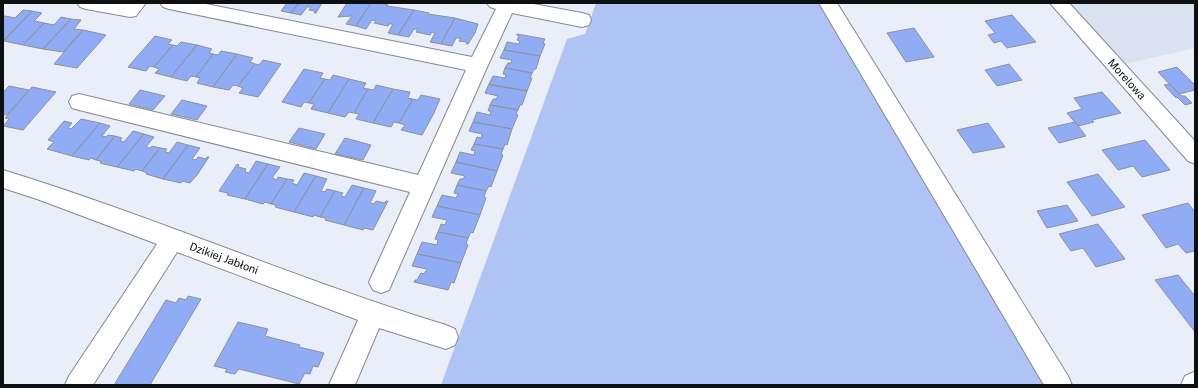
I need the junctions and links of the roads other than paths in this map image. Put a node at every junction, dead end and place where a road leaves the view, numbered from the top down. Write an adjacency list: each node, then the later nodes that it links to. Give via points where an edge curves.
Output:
1 (86, 3): 2 (street, via 130,11)
2 (137, 3)
3 (169, 3): 8 (street)
4 (828, 3): 19 (street)
5 (1059, 3): 10 (street, Morelowa)
6 (502, 4): 7 (street); 8 (street)
7 (582, 20)
8 (478, 65): 12 (street)
9 (79, 102): 12 (street)
10 (1195, 155)
11 (3, 179): 13 (street, Dzikiej Jabłoni)
12 (425, 186): 14 (street)
13 (173, 239): 15 (street, Dzikiej Jabłoni); 17 (street)
14 (381, 282)
15 (374, 314): 16 (street, Dzikiej Jabłoni); 18 (street)
16 (446, 337)
17 (78, 385)
18 (342, 385)
19 (1059, 385)

